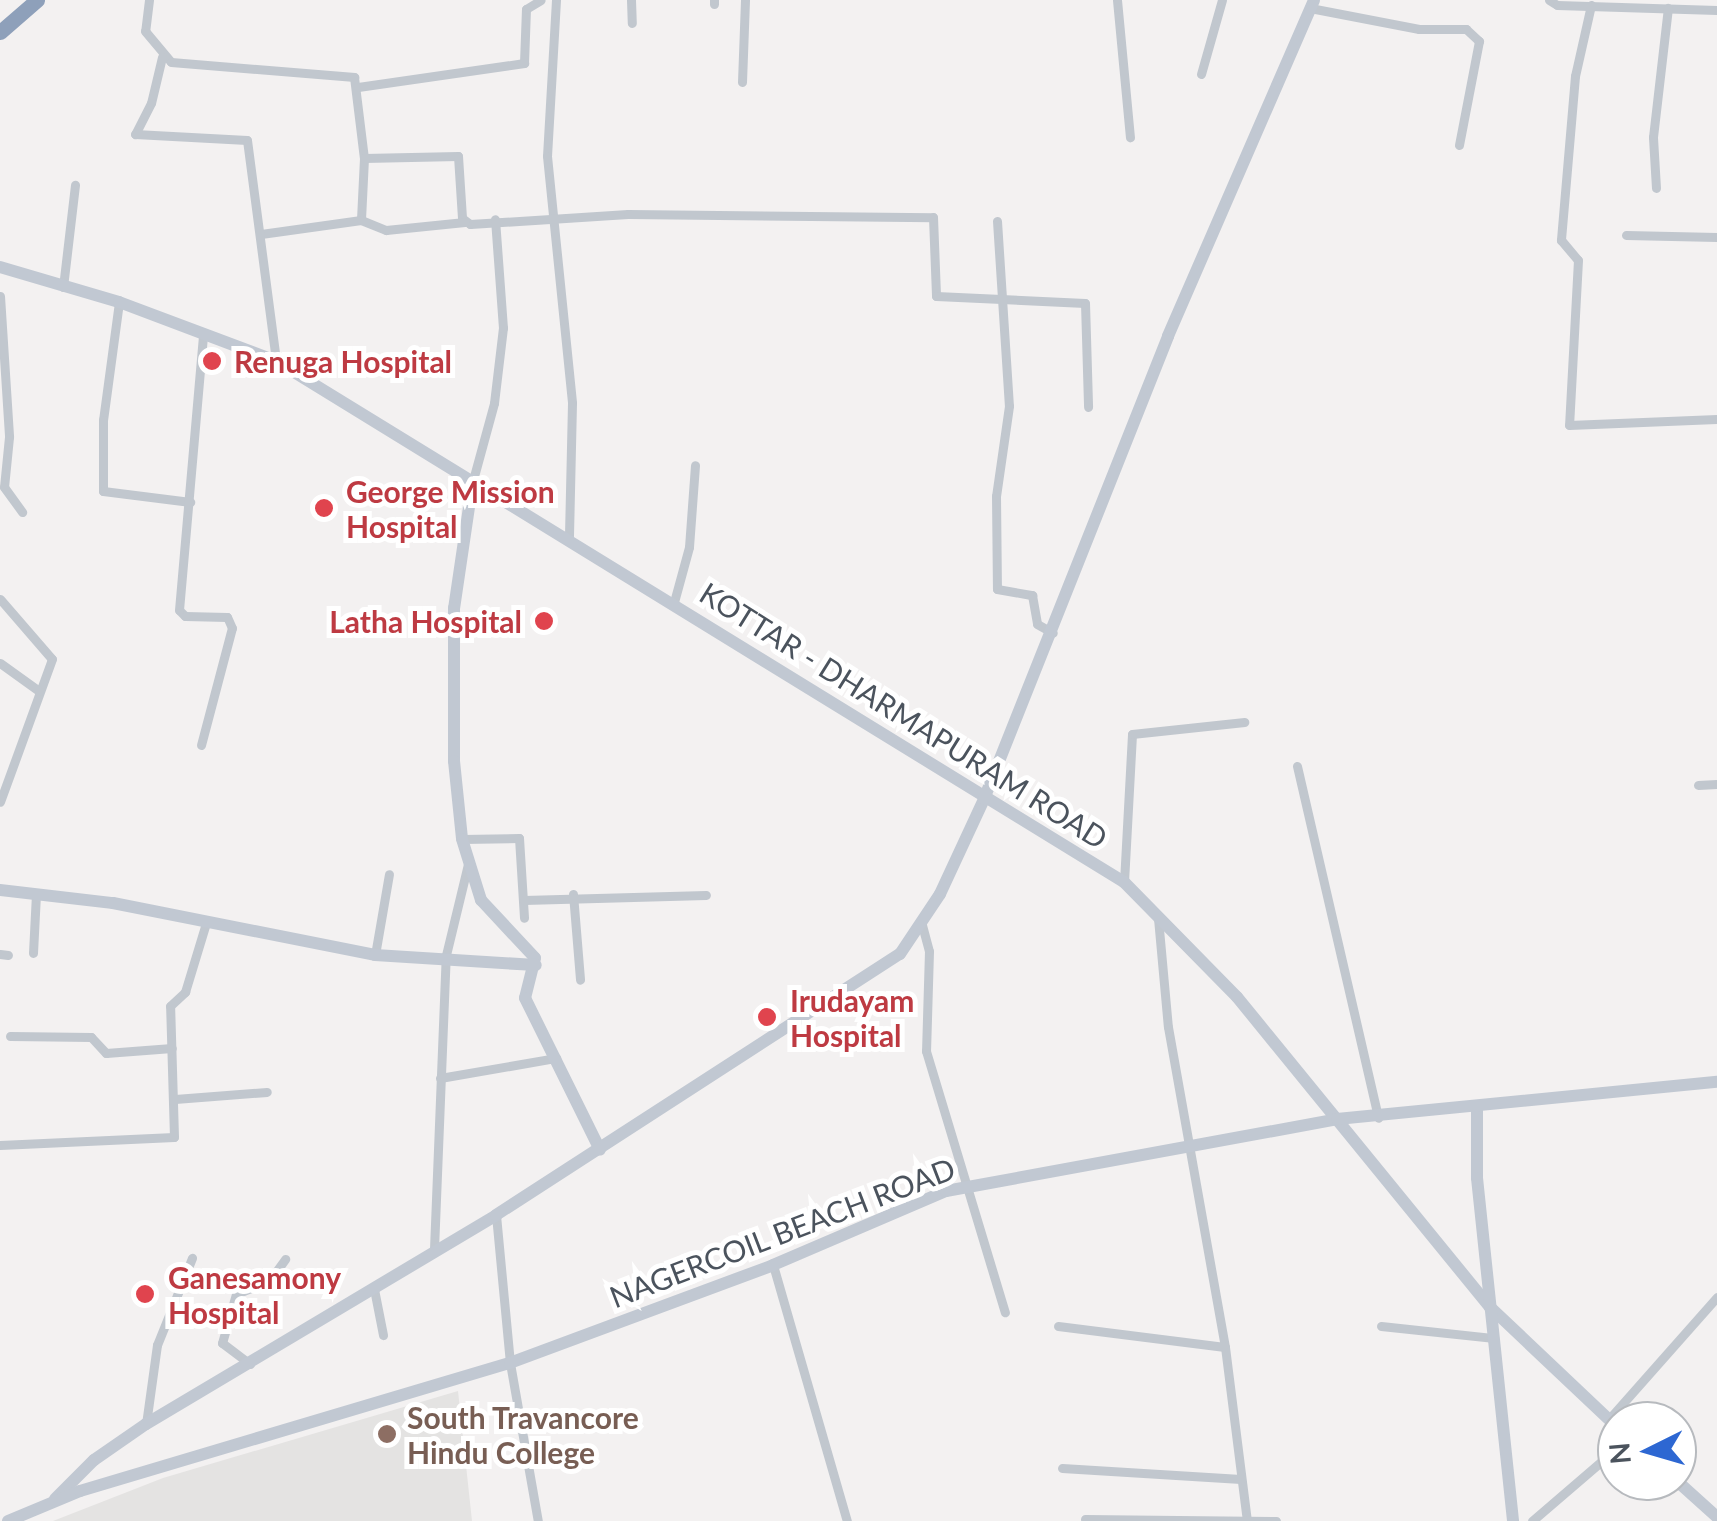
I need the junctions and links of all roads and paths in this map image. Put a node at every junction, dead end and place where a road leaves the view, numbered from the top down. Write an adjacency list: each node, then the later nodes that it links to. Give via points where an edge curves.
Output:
1 (37, 0): 15 (highway)
2 (149, 0): 16 (street, via 145,31)
3 (542, 0): 19 (street, via 526,9 524,64)
4 (556, 0): 25 (street)
5 (632, 0): 14 (street)
6 (745, 0): 18 (street)
7 (1117, 0): 20 (street)
8 (1222, 0): 17 (street)
9 (1550, 0): 11 (street)
10 (1312, 4): 21 (street, via 1420,28 1466,29 1479,41); 49 (main road, via 1168,336)
11 (1591, 6): 12 (street); 41 (street, via 1576,76 1560,240 1578,260 1569,425)
12 (1668, 8): 13 (street); 24 (street, via 1653,137)
13 (1717, 10)
14 (632, 23)
15 (0, 32)
16 (162, 57): 19 (street, via 282,74 349,73); 30 (street, via 151,103 134,134 246,140)
17 (1201, 74)
18 (742, 82)
19 (358, 87): 22 (street)
20 (1130, 138)
21 (1459, 145)
22 (364, 158): 27 (street); 29 (street, via 458,156)
23 (74, 186): 34 (street)
24 (1656, 188)
25 (550, 216): 26 (street); 36 (street, via 933,216 935,294); 46 (street, via 572,404)
26 (496, 219): 29 (street); 43 (street, via 502,328 494,403)
27 (362, 220): 29 (street, via 386,230); 30 (street)
28 (997, 221): 36 (street)
29 (465, 222)
30 (261, 234): 39 (street)
31 (1626, 235): 32 (street)
32 (1717, 237)
33 (0, 267): 34 (main road, KOTTAR - DHARMAPURAM ROAD)
34 (63, 287): 37 (main road, KOTTAR - DHARMAPURAM ROAD)
35 (0, 296): 45 (street, via 9,437 4,487)
36 (1005, 299): 40 (street, via 1085,303); 49 (street, via 1009,406 996,496 996,589 1032,595 1037,624)
37 (118, 302): 38 (main road, KOTTAR - DHARMAPURAM ROAD); 44 (street, via 102,420 103,491)
38 (203, 334): 39 (main road, KOTTAR - DHARMAPURAM ROAD); 44 (street)
39 (276, 361): 43 (main road, KOTTAR - DHARMAPURAM ROAD)
40 (1088, 407)
41 (1717, 419)
42 (695, 465): 48 (street, via 690,547)
43 (473, 480): 46 (main road, KOTTAR - DHARMAPURAM ROAD); 59 (main road, via 454,608 454,762)
44 (190, 502): 53 (street, via 180,613 225,616 232,623)
45 (22, 512)
46 (569, 538): 48 (main road, KOTTAR - DHARMAPURAM ROAD)
47 (0, 598): 51 (street, via 52,659)
48 (674, 602): 57 (main road, KOTTAR - DHARMAPURAM ROAD)
49 (1054, 634): 57 (main road)
50 (0, 664): 51 (street)
51 (39, 691): 58 (street)
52 (1244, 722): 62 (street, via 1132,734)
53 (202, 745)
54 (1296, 766): 85 (street)
55 (1717, 784): 56 (street)
56 (1698, 785)
57 (984, 798): 62 (main road, KOTTAR - DHARMAPURAM ROAD); 70 (main road)
58 (0, 802)
59 (462, 839): 60 (main road); 67 (street, via 520,838)
60 (468, 864): 74 (street); 75 (main road, via 480,900)
61 (389, 874): 73 (street)
62 (1124, 882): 68 (main road, KOTTAR - DHARMAPURAM ROAD)
63 (0, 890): 64 (main road)
64 (36, 892): 71 (main road); 72 (street)
65 (573, 894): 66 (street); 67 (street); 76 (street)
66 (706, 895)
67 (524, 900): 69 (street)
68 (1157, 910): 86 (main road, KOTTAR - DHARMAPURAM ROAD); 87 (street)
69 (524, 918)
70 (922, 925): 89 (main road, via 875,975); 90 (street, via 930,951 926,1051)
71 (205, 926): 73 (main road); 78 (street, via 185,992 170,1006)
72 (34, 953)
73 (375, 955): 74 (main road)
74 (446, 956): 75 (main road); 80 (street)
75 (536, 965): 79 (main road, via 524,991)
76 (580, 980)
77 (10, 1036): 78 (street, via 91,1037 106,1054)
78 (172, 1048): 83 (street)
79 (556, 1058): 80 (street); 89 (main road)
80 (440, 1078): 92 (street)
81 (1717, 1082): 84 (main road, NAGERCOIL BEACH ROAD)
82 (267, 1092): 83 (street)
83 (175, 1099): 88 (street, via 174,1138)
84 (1477, 1106): 85 (main road, NAGERCOIL BEACH ROAD); 98 (main road)
85 (1378, 1118): 86 (main road, NAGERCOIL BEACH ROAD)
86 (1337, 1119): 87 (main road, NAGERCOIL BEACH ROAD); 98 (main road, KOTTAR - DHARMAPURAM ROAD)
87 (1188, 1142): 90 (main road, NAGERCOIL BEACH ROAD); 104 (street)
88 (0, 1145)
89 (600, 1150): 91 (main road)
90 (969, 1187): 95 (main road, NAGERCOIL BEACH ROAD); 99 (street)
91 (496, 1215): 92 (main road); 105 (street)
92 (434, 1249): 96 (main road)
93 (192, 1258): 109 (street, via 157,1345)
94 (285, 1258): 106 (street, via 270,1280 236,1294 222,1342)
95 (773, 1265): 105 (main road, NAGERCOIL BEACH ROAD); 121 (street)
96 (374, 1289): 102 (street); 106 (main road)
97 (1717, 1297): 107 (street)
98 (1490, 1307): 103 (main road); 108 (main road, KOTTAR - DHARMAPURAM ROAD)
99 (1005, 1312)
100 (1058, 1326): 104 (street)
101 (1381, 1326): 103 (street)
102 (383, 1335)
103 (1494, 1338): 123 (main road)
104 (1225, 1347): 112 (street)
105 (510, 1363): 113 (main road, NAGERCOIL BEACH ROAD); 120 (street)
106 (250, 1364): 109 (main road)
107 (1631, 1401)
108 (1597, 1408)
109 (146, 1424): 113 (main road, via 94,1460)
110 (1597, 1465): 124 (street)
111 (1062, 1468): 112 (street)
112 (1241, 1478): 118 (street)
113 (55, 1499): 115 (main road, NAGERCOIL BEACH ROAD)
114 (1697, 1499): 116 (main road)
115 (34, 1515): 119 (main road, NAGERCOIL BEACH ROAD)
116 (1717, 1517)
117 (1085, 1519): 118 (street)
118 (1247, 1520): 122 (street)
119 (8, 1521)
120 (538, 1521)
121 (847, 1521)
122 (1276, 1521)
123 (1514, 1521)
124 (1532, 1521)

